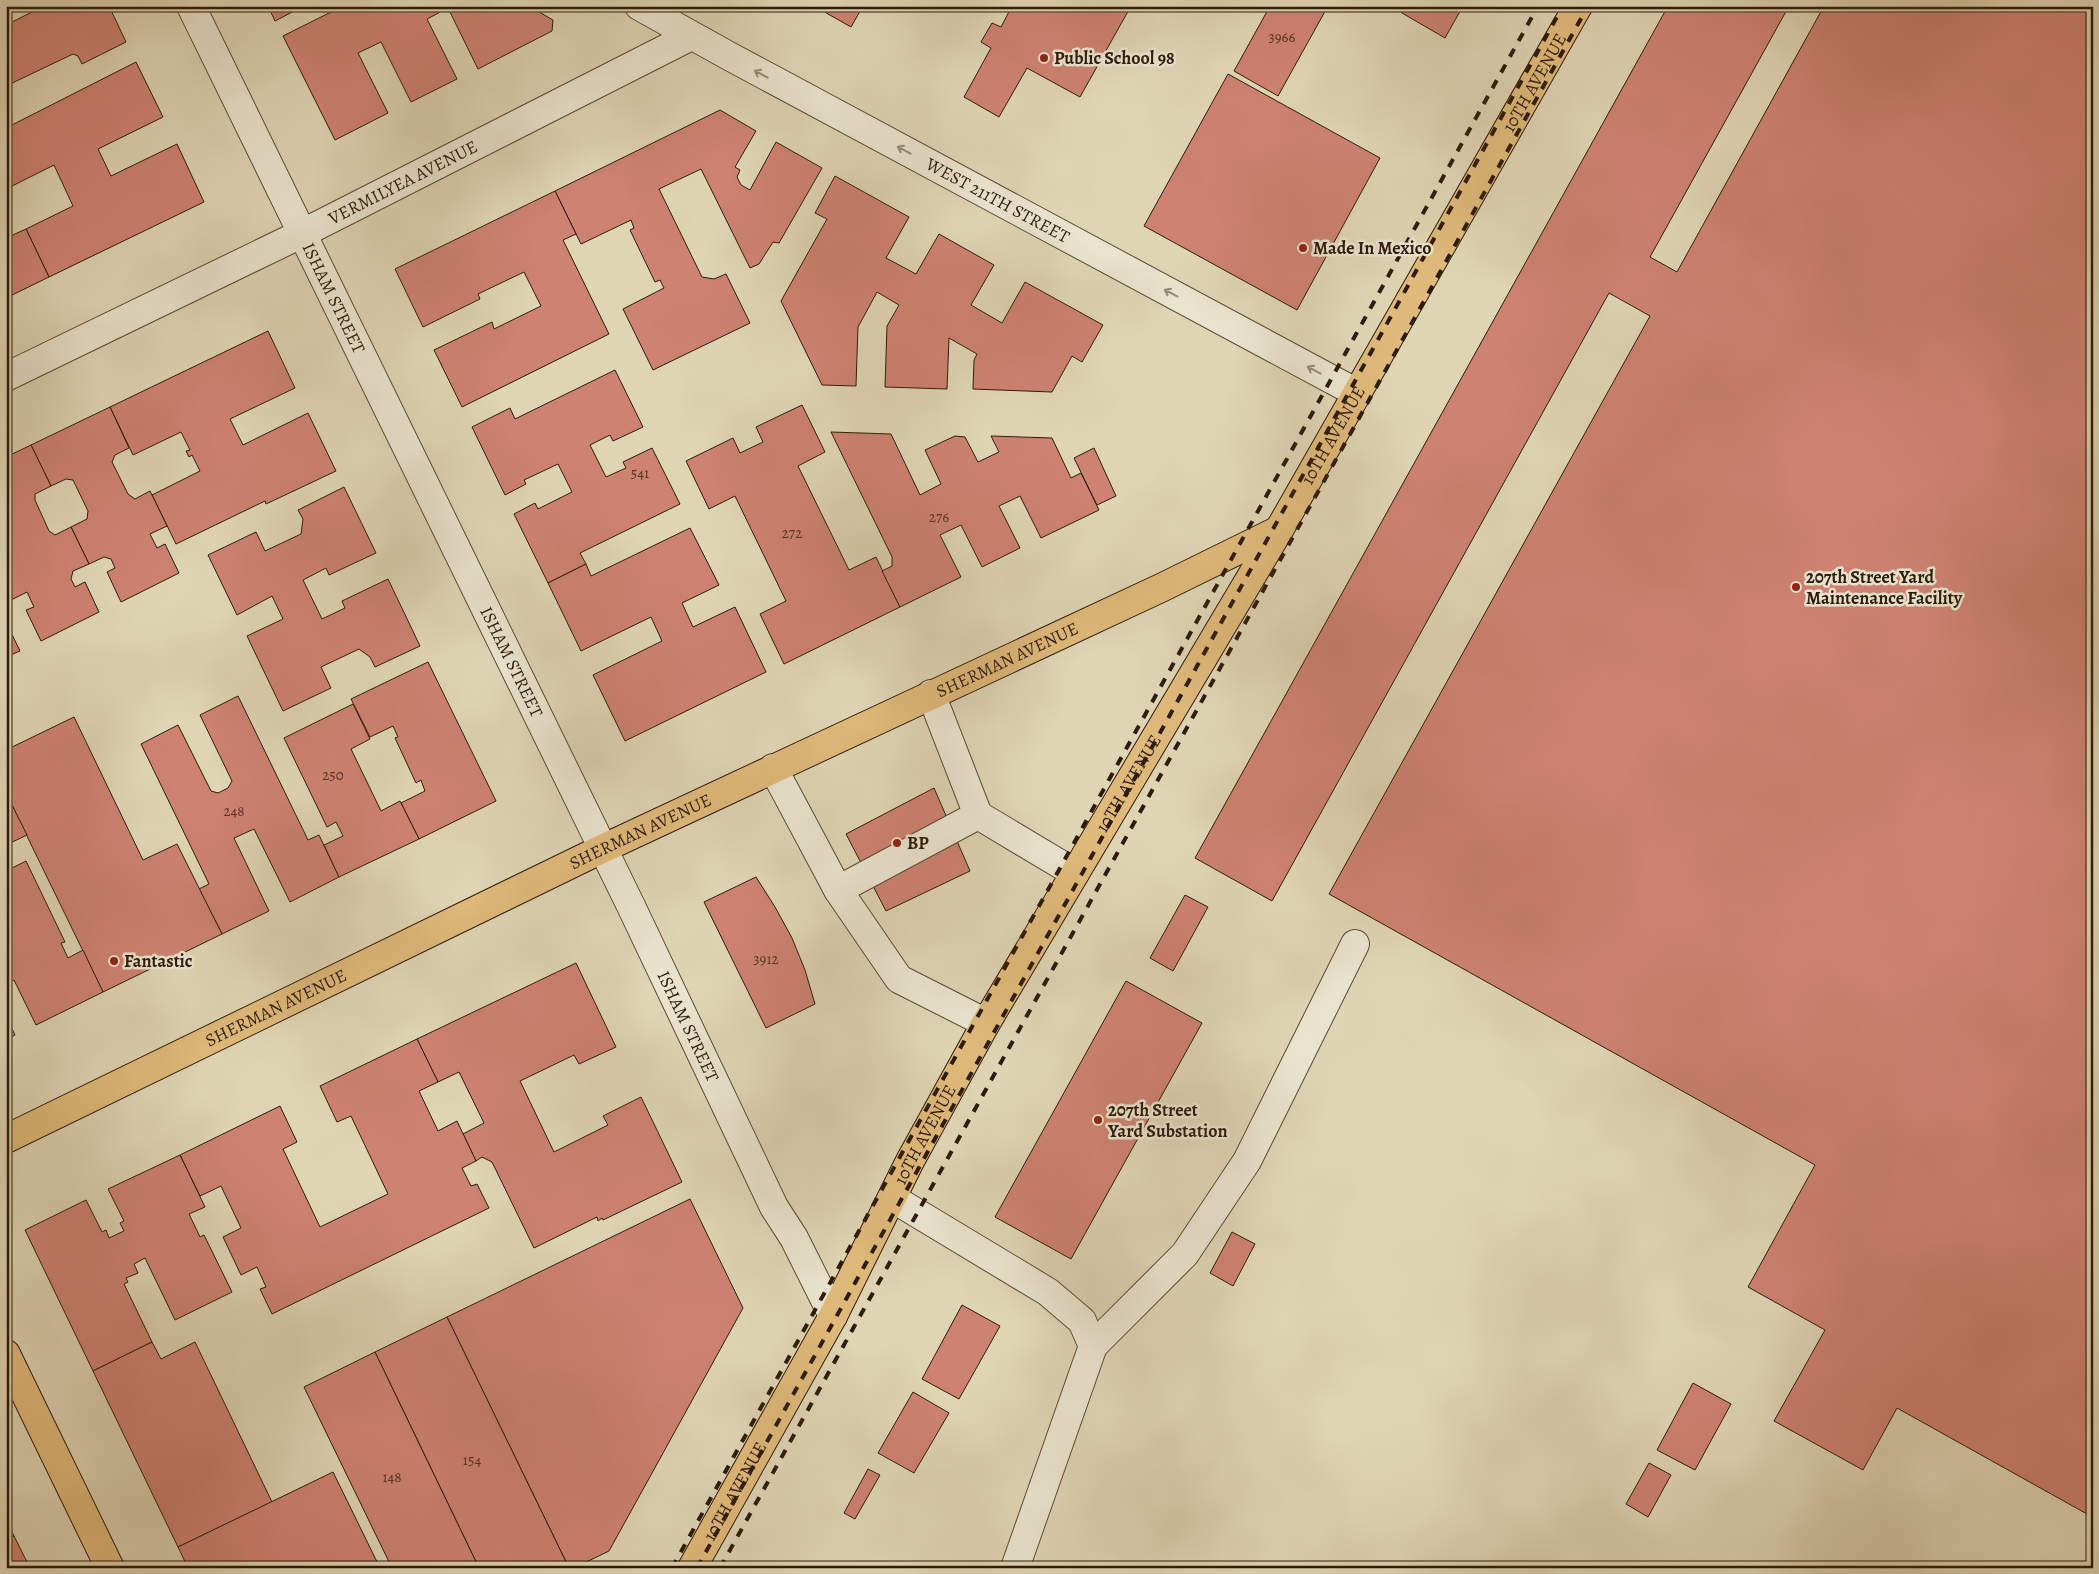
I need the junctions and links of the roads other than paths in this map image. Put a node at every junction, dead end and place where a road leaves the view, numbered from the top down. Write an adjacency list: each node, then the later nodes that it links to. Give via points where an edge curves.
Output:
1 (191, 6): 5 (street, ISHAM STREET)
2 (639, 6): 4 (street, WEST 211TH STREET)
3 (1578, 6): 7 (main road, 10TH AVENUE)
4 (691, 36): 5 (street, VERMILYEA AVENUE); 7 (street, WEST 211TH STREET, one-way to 4)
5 (302, 234): 6 (street, VERMILYEA AVENUE); 12 (street, ISHAM STREET)
6 (6, 378)
7 (1357, 393): 8 (main road, 10TH AVENUE)
8 (1279, 530): 9 (main road, SHERMAN AVENUE); 13 (main road, 10TH AVENUE)
9 (931, 694): 10 (main road, SHERMAN AVENUE); 11 (street)
10 (773, 768): 12 (main road, SHERMAN AVENUE); 14 (street)
11 (978, 815): 13 (street); 14 (street)
12 (602, 849): 17 (main road, SHERMAN AVENUE); 19 (street, ISHAM STREET, via 774,1207 794,1238)
13 (1075, 873): 16 (main road, 10TH AVENUE)
14 (838, 890): 16 (street, via 899,979)
15 (1355, 944): 20 (street, via 1247,1160 1185,1254)
16 (986, 1024): 18 (main road, 10TH AVENUE)
17 (6, 1139)
18 (892, 1198): 19 (main road, 10TH AVENUE); 20 (street, via 1048,1292 1082,1321)
19 (833, 1316): 23 (main road, 10TH AVENUE)
20 (1093, 1346): 24 (street)
21 (6, 1354): 22 (main road)
22 (110, 1568)
23 (692, 1568)
24 (1016, 1568)

